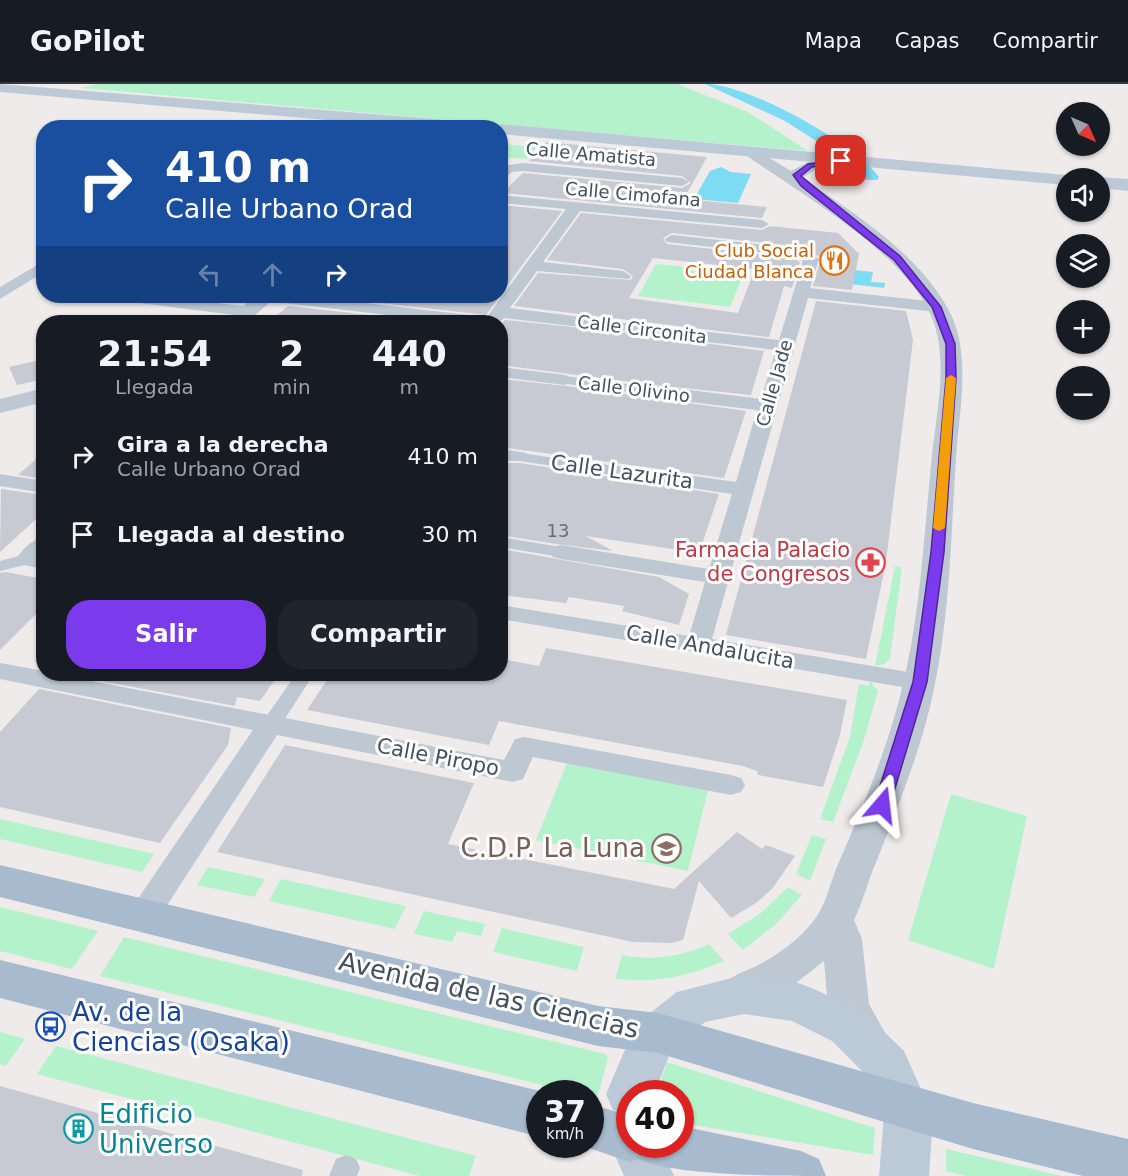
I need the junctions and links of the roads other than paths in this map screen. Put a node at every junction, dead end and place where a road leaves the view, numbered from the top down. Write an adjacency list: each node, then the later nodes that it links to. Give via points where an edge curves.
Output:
1 (0, 87): 2 (main road)
2 (366, 119): 3 (street); 4 (main road); 5 (main road)
3 (370, 120)
4 (372, 120)
5 (379, 120)
6 (508, 133): 7 (main road, via 753,153)
7 (774, 159): 8 (main road); 10 (street)
8 (841, 161): 10 (street, via 810,166); 11 (main road)
9 (508, 169): 12 (street, Calle Amatista, via 523,167)
10 (798, 178): 32 (street, via 897,258)
11 (1056, 179)
12 (682, 182)
13 (1110, 184): 14 (main road)
14 (1128, 185)
15 (508, 200): 16 (street, Calle Cimofana)
16 (576, 206): 17 (street, Calle Cimofana); 19 (street)
17 (762, 224)
18 (672, 239): 24 (street, Calle Jade, via 807,255 811,259)
19 (533, 266): 21 (street); 26 (street)
20 (36, 270): 22 (street)
21 (623, 276)
22 (18, 282): 23 (street); 25 (street)
23 (36, 284)
24 (801, 292): 32 (street); 42 (street, Calle Jade)
25 (0, 294)
26 (508, 298)
27 (214, 303): 34 (street)
28 (259, 303): 35 (street)
29 (326, 303): 33 (street, Calle Circonita)
30 (390, 303): 33 (street)
31 (504, 303): 38 (street)
32 (937, 307): 65 (street, via 951,344 951,378 938,552)
33 (384, 310): 36 (street); 37 (street, Calle Circonita)
34 (239, 315)
35 (245, 315)
36 (379, 315)
37 (444, 315)
38 (495, 315)
39 (508, 320): 40 (street, Calle Circonita)
40 (615, 326): 41 (street, Calle Circonita)
41 (664, 332): 42 (street, Calle Circonita)
42 (785, 346): 48 (street, Calle Jade)
43 (508, 373): 44 (street, Calle Olivino)
44 (565, 380): 45 (street, Calle Olivino)
45 (658, 392): 48 (street, Calle Olivino)
46 (36, 397): 47 (street)
47 (0, 406)
48 (768, 406): 53 (street, Calle Jade)
49 (510, 456): 50 (street, Calle Lazurita)
50 (624, 472): 53 (street, Calle Lazurita)
51 (0, 480): 52 (street)
52 (36, 486)
53 (744, 489): 58 (street, Calle Jade)
54 (508, 543): 55 (street)
55 (561, 552): 58 (street)
56 (35, 560): 57 (street)
57 (0, 566)
58 (718, 577): 60 (street, Calle Jade)
59 (508, 613): 60 (street, Calle Andalucita)
60 (698, 645): 65 (street, Calle Andalucita)
61 (0, 671): 62 (street, Calle Piropo)
62 (36, 678)
63 (51, 681): 66 (street, Calle Piropo)
64 (300, 681): 66 (street)
65 (920, 682): 70 (street, via 882,805)
66 (271, 724): 67 (street, Calle Piropo, via 513,772 524,746); 69 (street)
67 (731, 785)
68 (0, 881): 69 (main road, Avenida de las Ciencias)
69 (144, 915): 73 (main road, Avenida de las Ciencias, via 598,1026)
70 (835, 921): 72 (street, via 810,950 788,967); 74 (street, via 842,939 849,1007)
71 (0, 979): 77 (main road)
72 (735, 995): 73 (main road, via 698,1005); 74 (main road, via 764,994 808,1004 842,1021)
73 (658, 1033): 75 (main road, via 638,1063); 76 (main road, Avenida de las Ciencias)
74 (872, 1046): 76 (main road, via 892,1074)
75 (634, 1080)
76 (905, 1104): 80 (main road, Avenida de las Ciencias, via 973,1126); 83 (main road, via 911,1136)
77 (526, 1110)
78 (694, 1152): 82 (main road)
79 (641, 1158): 81 (main road)
80 (1128, 1163)
81 (649, 1176)
82 (801, 1176)
83 (904, 1176)

